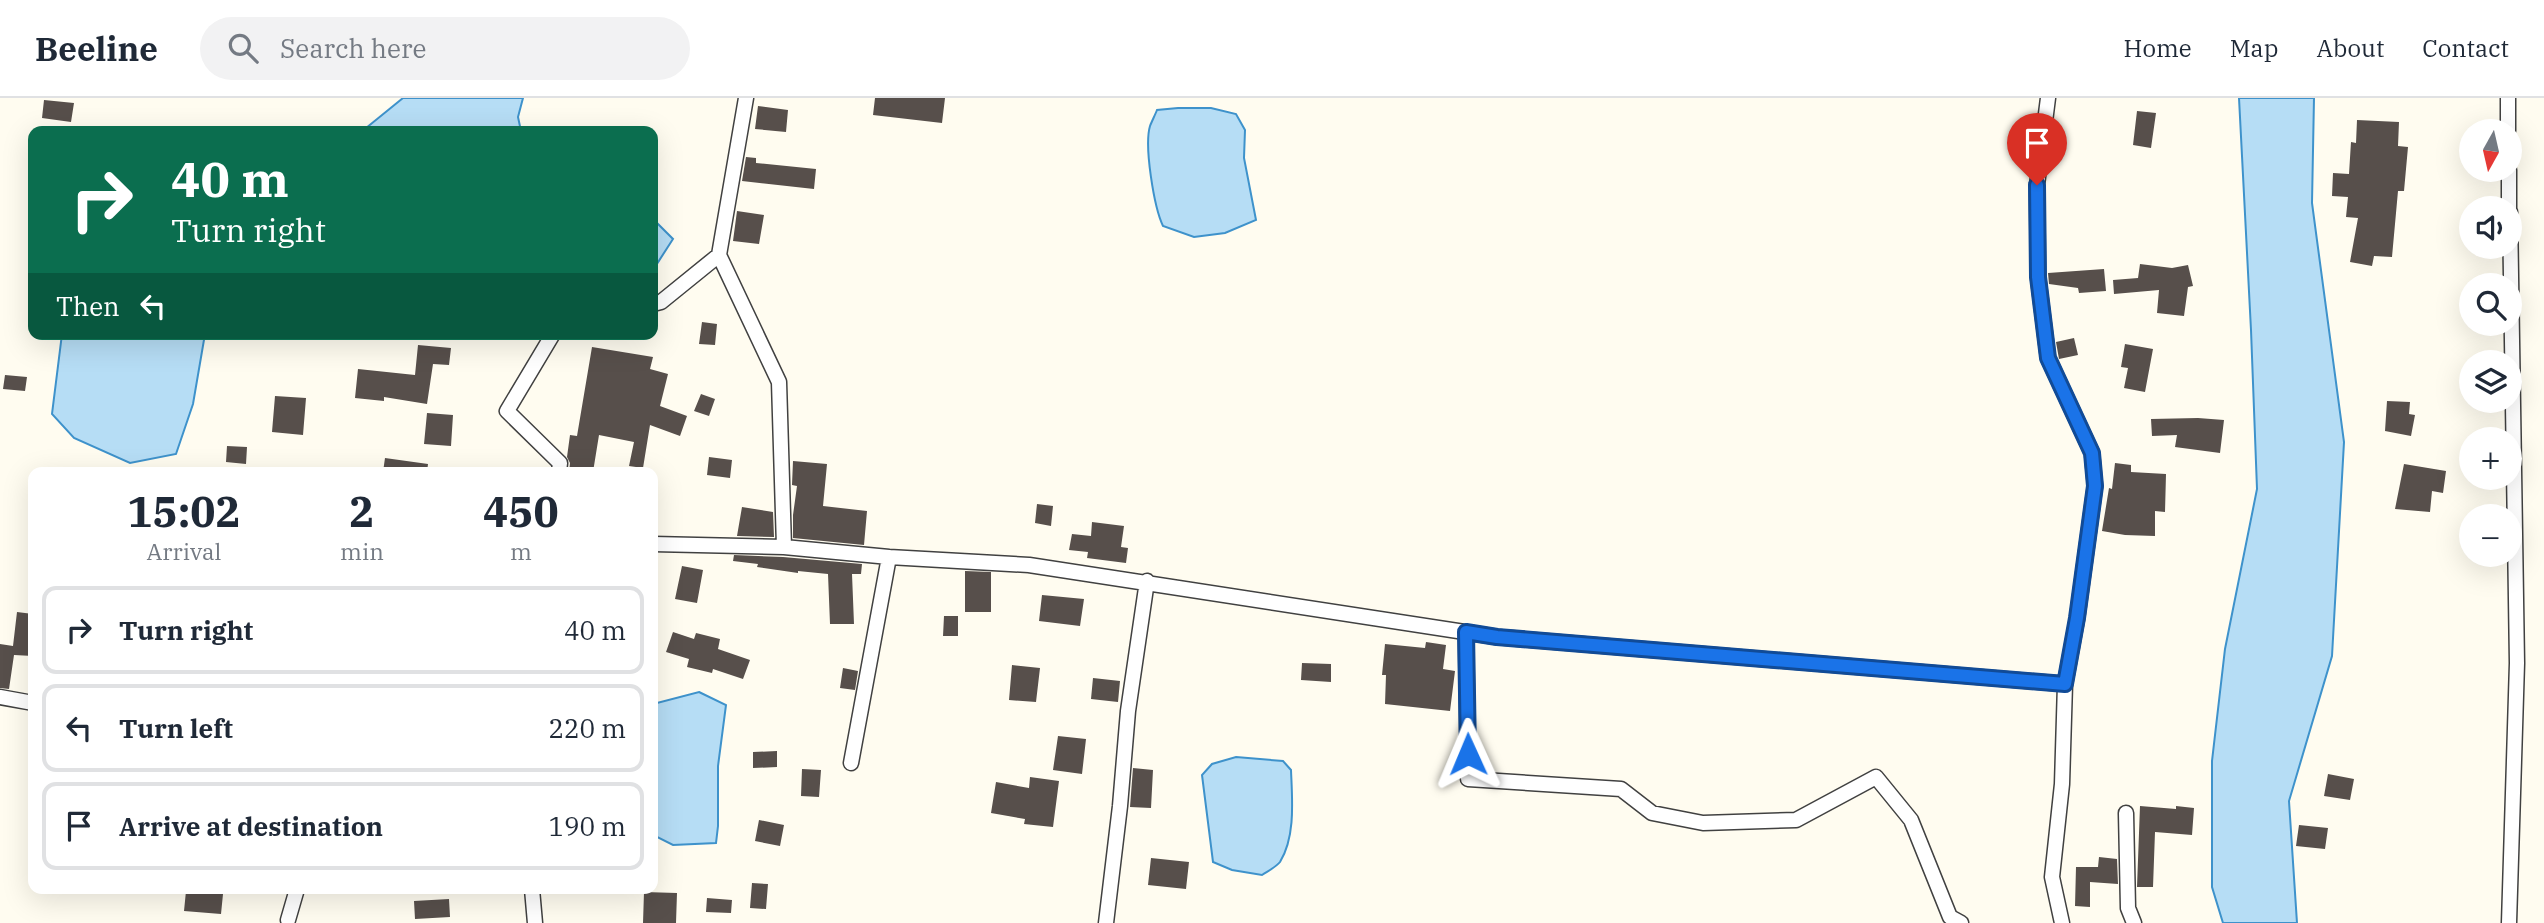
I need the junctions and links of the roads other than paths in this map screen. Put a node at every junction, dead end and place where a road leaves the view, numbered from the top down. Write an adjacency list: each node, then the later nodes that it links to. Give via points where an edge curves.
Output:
1 (746, 98): 5 (street)
2 (2048, 98): 15 (street, via 2037,185 2038,277 2048,358 2092,453 2095,486)
3 (2508, 98): 4 (street)
4 (2508, 119)
5 (719, 256): 7 (street); 11 (street, via 779,382)
6 (2511, 259): 28 (street, via 2517,663)
7 (658, 303)
8 (549, 340): 9 (street, via 508,411)
9 (560, 467)
10 (658, 544): 11 (street)
11 (785, 547): 12 (street)
12 (889, 556): 13 (street, via 1029,565); 18 (street)
13 (1147, 581): 14 (street); 24 (street)
14 (1466, 632): 15 (street); 25 (street, via 1468,779 1621,789 1651,813 1703,823 1796,820 1876,777 1911,820 1950,917)
15 (2065, 684): 26 (street, via 2062,784 2052,877)
16 (0, 697): 17 (street)
17 (28, 702)
18 (851, 763)
19 (2126, 813): 27 (street, via 2128,908)
20 (296, 894): 22 (street)
21 (533, 894): 23 (street)
22 (288, 920)
23 (535, 923)
24 (1106, 923)
25 (1961, 923)
26 (2062, 923)
27 (2134, 923)
28 (2509, 923)

